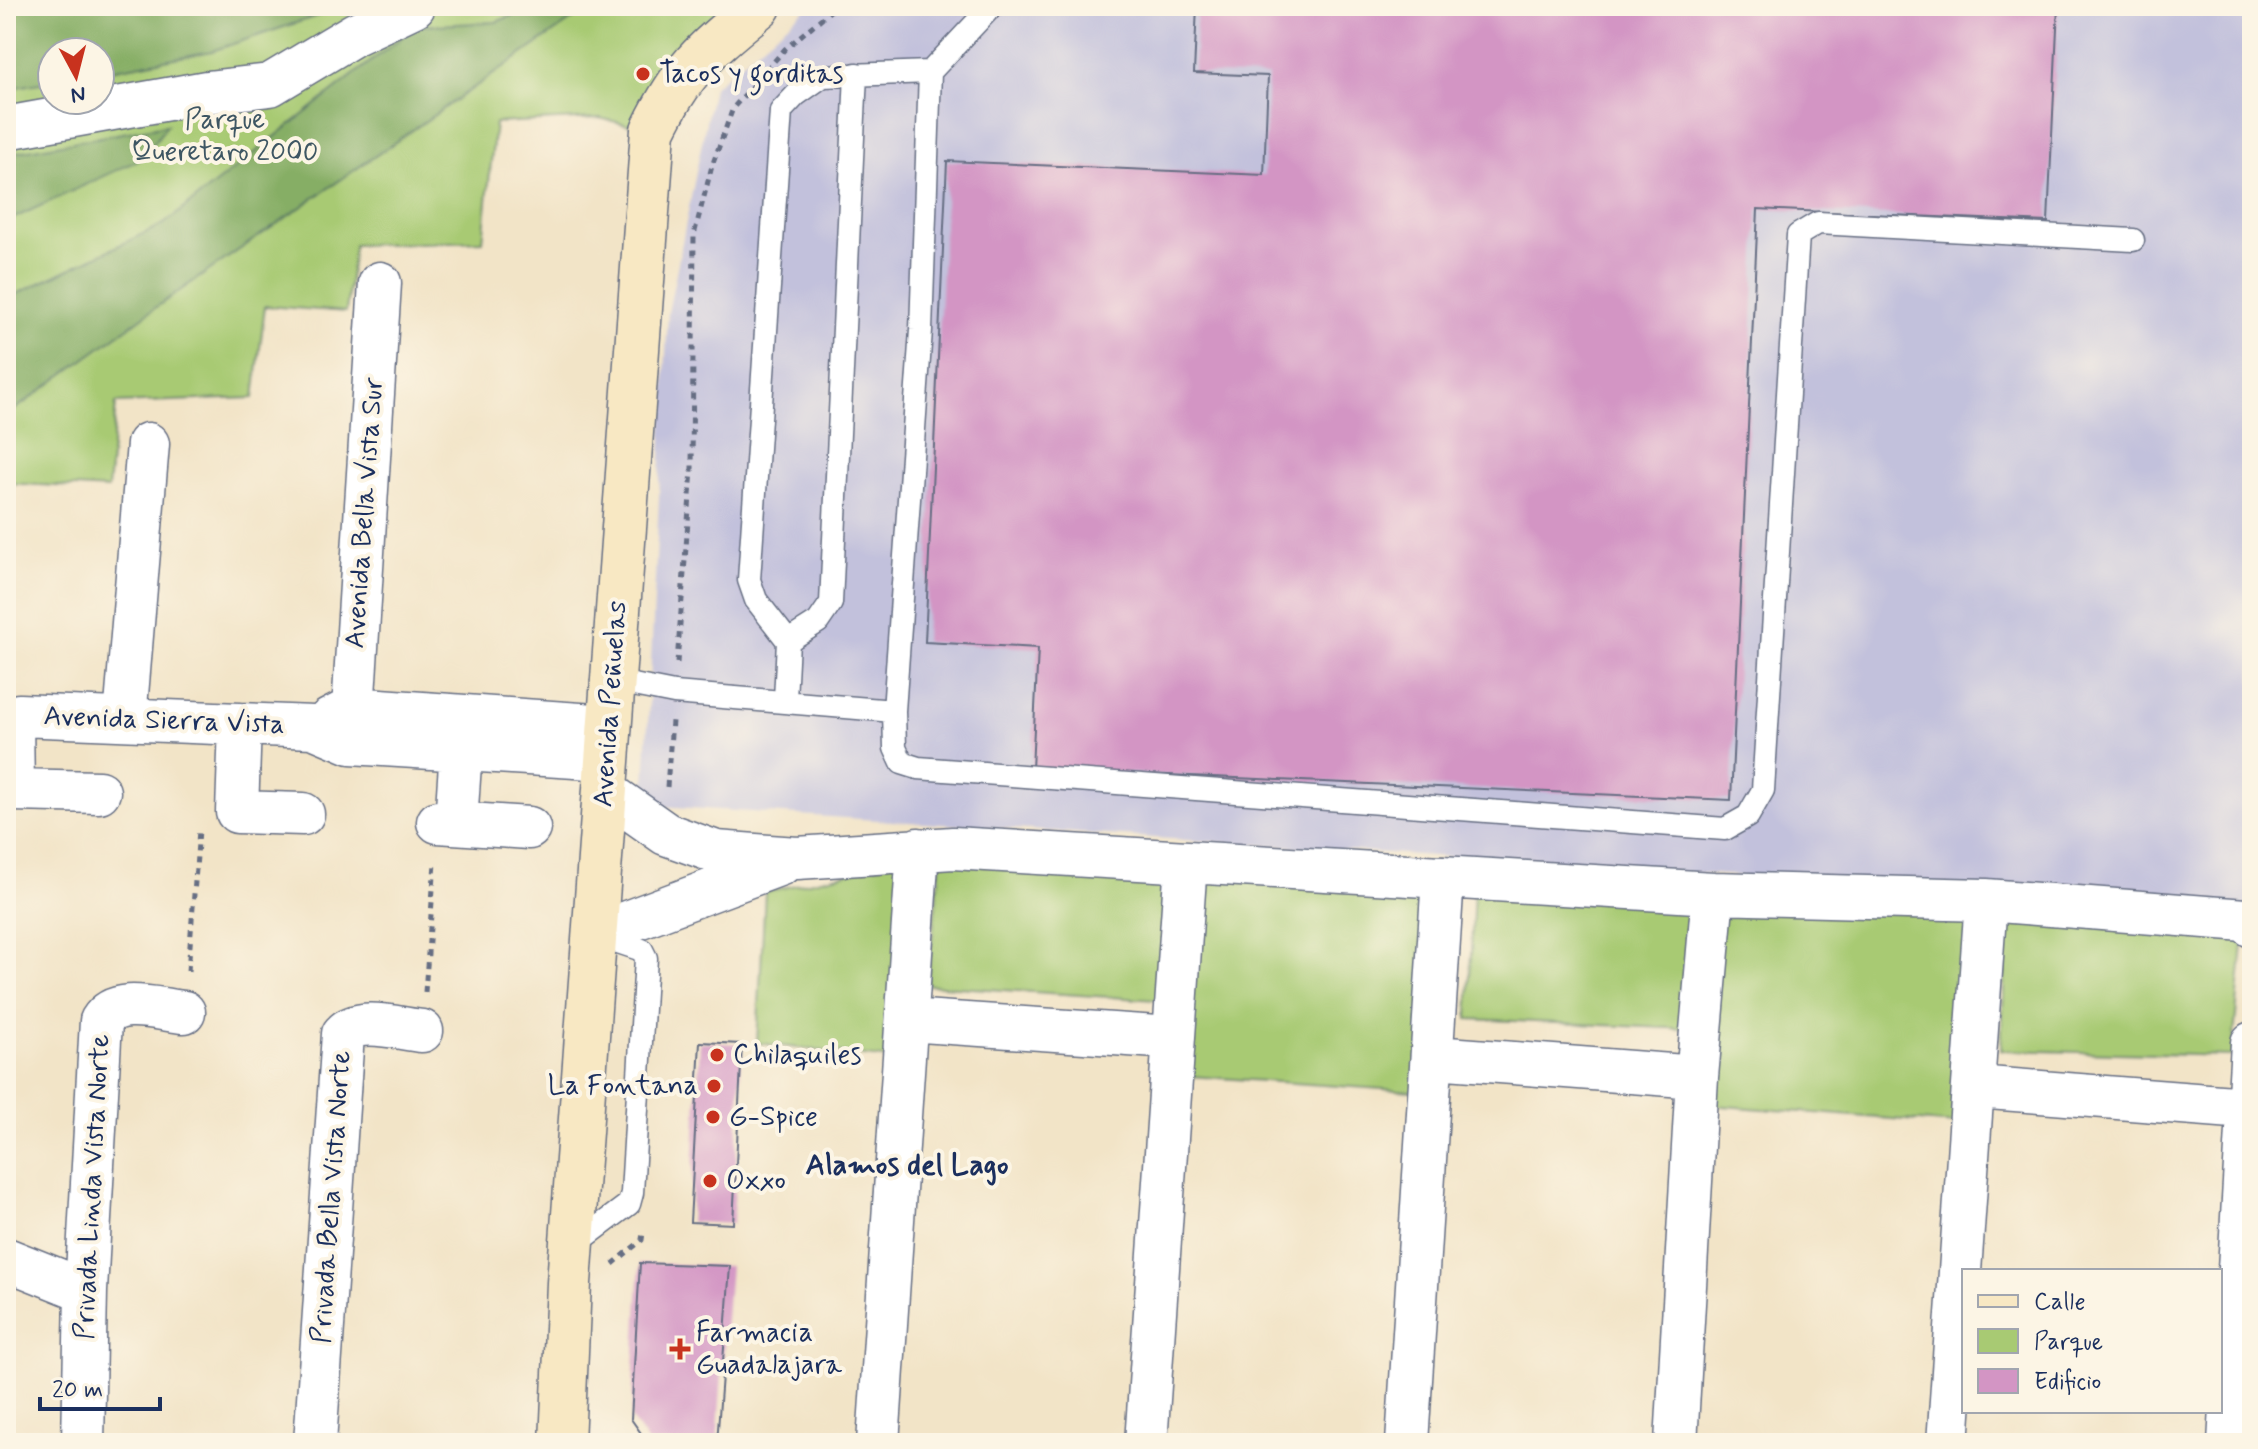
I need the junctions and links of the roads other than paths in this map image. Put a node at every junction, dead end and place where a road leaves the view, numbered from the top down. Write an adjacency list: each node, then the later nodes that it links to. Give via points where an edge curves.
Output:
1 (414, 6): 6 (street, via 270,85)
2 (759, 6): 11 (street, Avenida Peñuelas, via 695,60 673,88 653,130)
3 (992, 6): 4 (lane)
4 (930, 72): 5 (lane); 13 (lane, via 921,330)
5 (856, 74): 10 (lane, via 831,603 818,622); 10 (lane, via 823,76 781,111 749,580 756,600)
6 (6, 128)
7 (2133, 240): 13 (lane, via 1818,223 1798,235 1763,790 1748,816 1725,829 918,768 902,763 895,748)
8 (380, 283): 16 (street, Avenida Bella Vista Sur)
9 (148, 444): 14 (street)
10 (788, 641): 12 (lane)
11 (613, 681): 12 (lane, via 674,693); 18 (street, Avenida Peñuelas)
12 (785, 699): 13 (lane)
13 (894, 711)
14 (125, 719): 15 (street, Avenida Sierra Vista); 19 (street, Avenida Sierra Vista, via 12,720 13,790)
15 (240, 724): 16 (street, Avenida Sierra Vista); 20 (street, via 219,811)
16 (339, 726): 17 (street, Avenida Sierra Vista); 18 (street, Avenida Sierra Vista)
17 (461, 749): 18 (street, Avenida Sierra Vista); 21 (street, via 447,822)
18 (607, 759): 23 (street, via 666,834 716,852); 29 (street, Avenida Peñuelas)
19 (99, 792)
20 (303, 814)
21 (529, 828)
22 (918, 849): 23 (street); 24 (street); 31 (street)
23 (797, 858): 29 (street)
24 (1186, 862): 25 (street); 33 (street)
25 (1443, 877): 26 (street); 35 (street)
26 (1713, 893): 27 (street); 36 (street)
27 (1986, 900): 28 (street, via 2245,920); 37 (street)
28 (2252, 926)
29 (595, 934): 43 (street, Avenida Peñuelas)
30 (184, 1012): 40 (street, Privada Linda Vista Norte, via 117,1006 101,1021)
31 (907, 1020): 33 (street); 44 (street)
32 (422, 1031): 42 (street, Privada Bella Vista Norte, via 360,1024 343,1034)
33 (1172, 1038): 45 (street)
34 (2252, 1043): 38 (street)
35 (1434, 1057): 36 (street); 46 (street)
36 (1697, 1077): 47 (street)
37 (1976, 1087): 38 (street); 48 (street)
38 (2246, 1108): 49 (street)
39 (6, 1259): 40 (street)
40 (86, 1291): 41 (street, Privada Linda Vista Norte)
41 (83, 1443)
42 (315, 1443)
43 (562, 1443)
44 (878, 1443)
45 (1146, 1443)
46 (1407, 1443)
47 (1676, 1443)
48 (1948, 1443)
49 (2229, 1443)

